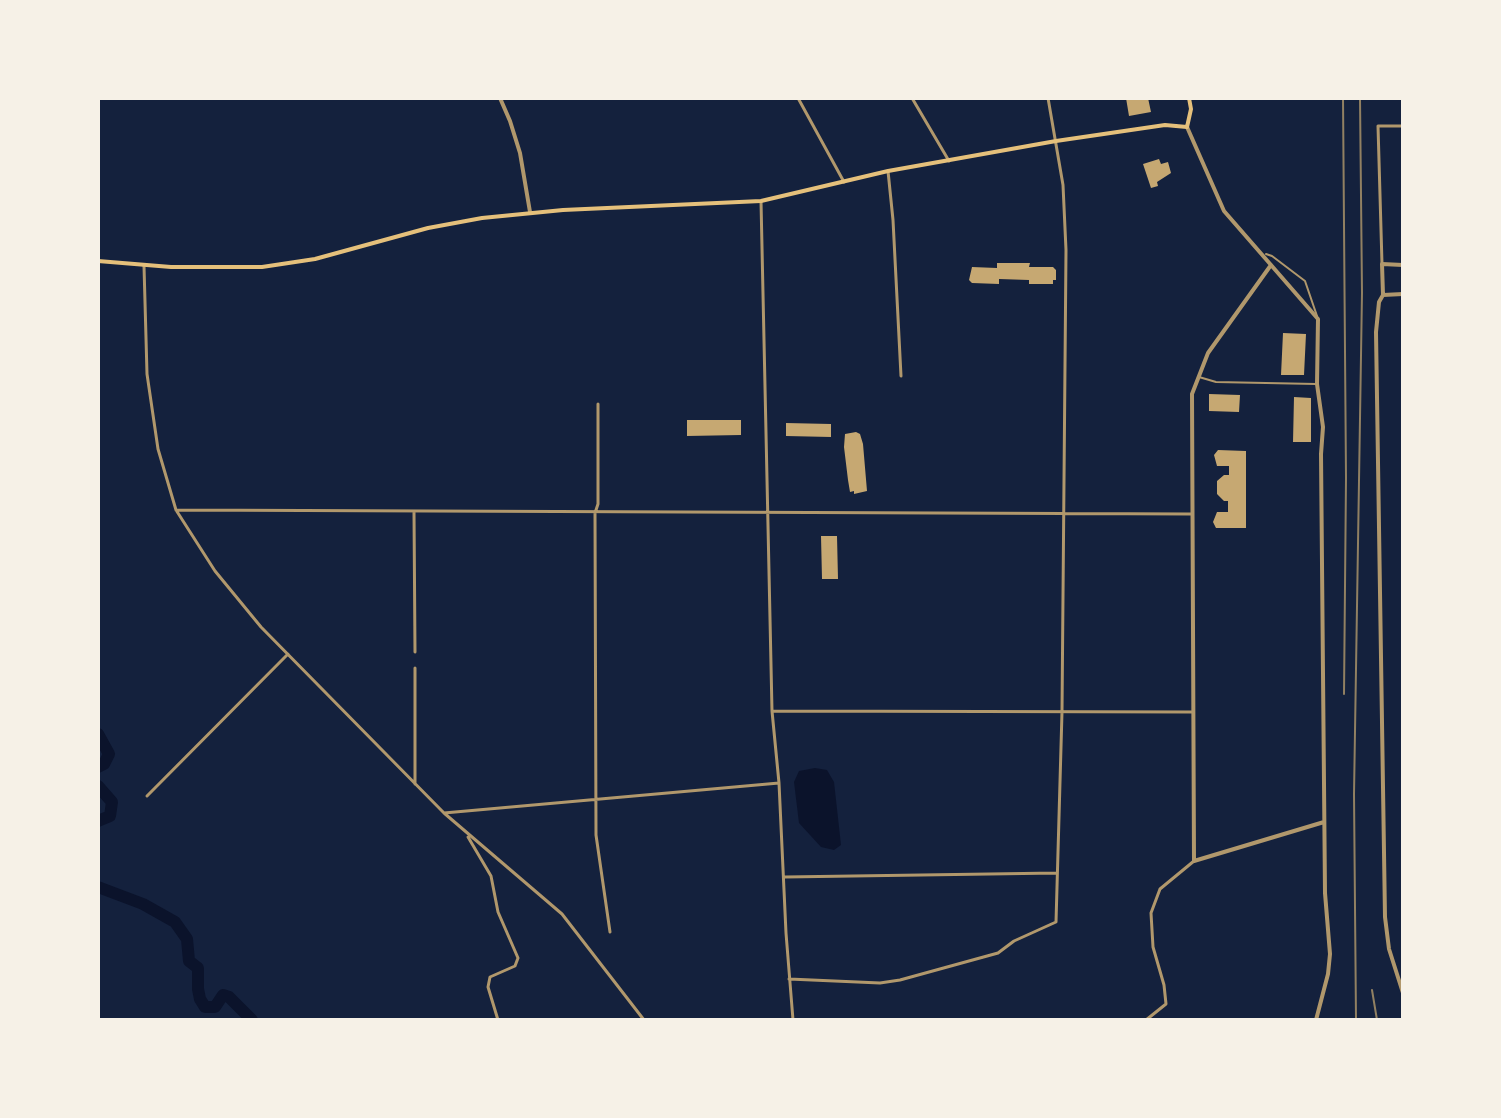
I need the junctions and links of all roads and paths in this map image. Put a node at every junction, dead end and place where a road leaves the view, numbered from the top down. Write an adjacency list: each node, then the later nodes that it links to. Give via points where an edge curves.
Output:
1 (500, 98): 13 (street, via 520,153)
2 (798, 98): 11 (street)
3 (912, 98): 9 (street)
4 (1048, 98): 8 (street)
5 (1189, 98): 7 (main road)
6 (1403, 126): 16 (street, via 1378,126)
7 (1187, 127): 8 (main road, via 1165,125); 14 (street, via 1224,211)
8 (1056, 141): 9 (main road); 31 (street, via 1066,250)
9 (949, 161): 10 (main road)
10 (888, 171): 11 (main road); 23 (street)
11 (844, 182): 12 (main road)
12 (761, 201): 13 (main road); 29 (street)
13 (530, 212): 19 (main road, via 445,224 294,263)
14 (1260, 254): 17 (street); 22 (lane, via 1272,256 1305,281)
15 (98, 261): 19 (main road)
16 (1382, 264): 18 (street); 21 (street)
17 (1271, 265): 22 (street); 24 (street, via 1208,353)
18 (1403, 265)
19 (144, 266): 27 (street, via 147,374 158,449)
20 (1403, 294): 21 (street)
21 (1383, 295): 51 (street, via 1376,332 1385,917)
22 (1318, 319): 25 (street)
23 (901, 376)
24 (1198, 377): 25 (lane); 32 (street, via 1192,394)
25 (1317, 384): 44 (street, via 1323,427)
26 (598, 404): 30 (street)
27 (176, 510): 28 (street); 34 (street, via 215,571)
28 (414, 512): 30 (street); 33 (street)
29 (767, 512): 30 (street); 31 (street); 36 (street)
30 (595, 513): 42 (street)
31 (1063, 513): 32 (street); 37 (street)
32 (1191, 514): 38 (street)
33 (415, 652)
34 (288, 654): 40 (street); 41 (street)
35 (415, 668): 40 (street)
36 (772, 711): 37 (street); 39 (street)
37 (1062, 712): 38 (street); 47 (street)
38 (1192, 712): 46 (street)
39 (779, 783): 42 (street); 48 (street)
40 (415, 784): 43 (street)
41 (147, 796)
42 (597, 798): 43 (street); 49 (street, via 596,835)
43 (444, 813): 45 (street)
44 (1324, 822): 46 (street); 56 (street, via 1330,954)
45 (466, 833): 52 (street, via 491,876 498,912 518,958 515,966 490,977); 53 (street, via 562,914)
46 (1194, 861): 55 (street, via 1160,889 1151,913 1166,1004)
47 (1057, 873): 48 (street); 50 (street, via 1056,922 998,953 880,983)
48 (783, 877): 50 (street)
49 (610, 932)
50 (789, 979): 54 (street)
51 (1403, 993)
52 (498, 1020)
53 (644, 1020)
54 (793, 1020)
55 (1146, 1020)
56 (1316, 1020)

